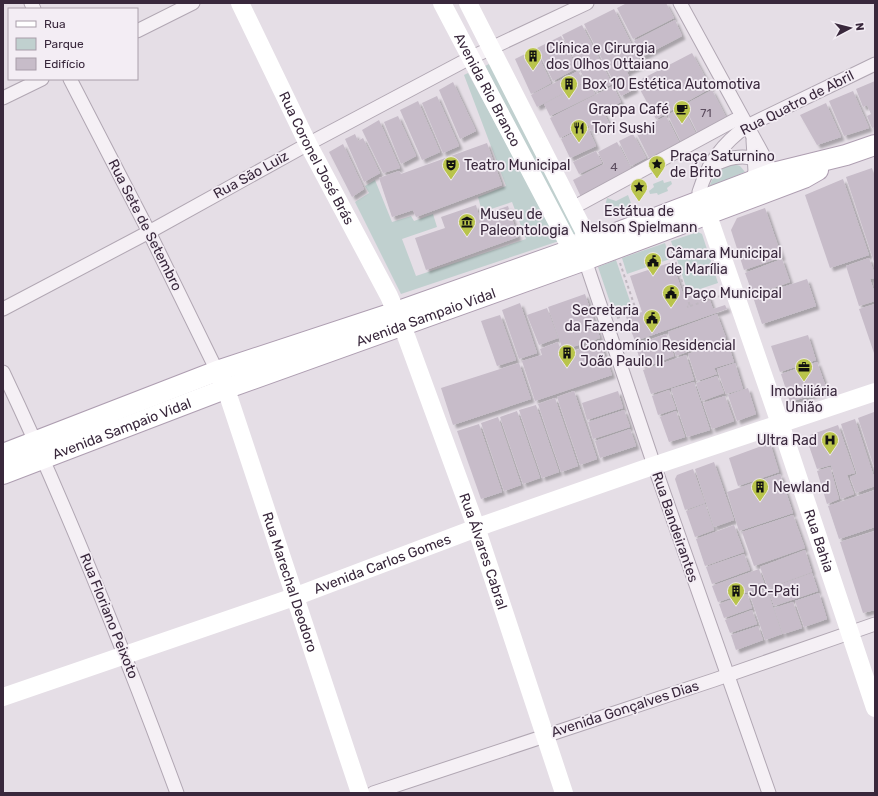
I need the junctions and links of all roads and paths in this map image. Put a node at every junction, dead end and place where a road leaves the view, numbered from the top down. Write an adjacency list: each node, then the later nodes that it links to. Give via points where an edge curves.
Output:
1 (193, 3): 7 (street)
2 (240, 3): 16 (street, Rua Coronel José Brás)
3 (442, 3): 9 (street, Avenida Rio Branco)
4 (468, 3): 8 (street, Avenida Rio Branco)
5 (587, 3): 8 (street, Rua São Luiz)
6 (680, 3): 15 (street)
7 (138, 30)
8 (491, 48): 9 (street, Rua São Luiz); 28 (street, Avenida Rio Branco, via 584,231)
9 (470, 58): 16 (street, Rua São Luiz); 28 (street, Avenida Rio Branco, via 566,239)
10 (875, 64): 15 (street, Rua Quatro de Abril)
11 (40, 80): 13 (street)
12 (71, 80): 26 (street, Rua Sete de Setembro)
13 (3, 98)
14 (734, 120): 24 (street)
15 (750, 130): 19 (street); 20 (street, Rua Quatro de Abril, via 732,137 721,148); 21 (street)
16 (308, 144): 26 (street, Rua São Luiz); 32 (street, Rua Coronel José Brás)
17 (875, 145): 18 (main road, Avenida Sampaio Vidal)
18 (846, 155): 21 (main road, Avenida Sampaio Vidal); 23 (main road, Avenida Sampaio Vidal, via 804,178)
19 (755, 158): 20 (street, via 732,157); 21 (street); 22 (street)
20 (709, 167): 25 (street, Rua Quatro de Abril, via 699,192)
21 (771, 169): 22 (main road, Avenida Sampaio Vidal)
22 (753, 181): 23 (street, via 748,192); 25 (main road, Avenida Sampaio Vidal)
23 (738, 203): 25 (main road, Avenida Sampaio Vidal)
24 (578, 205)
25 (705, 208): 28 (main road, Avenida Sampaio Vidal); 37 (street, Rua Bahia)
26 (149, 232): 31 (street, Rua São Luiz); 35 (street, Rua Sete de Setembro)
27 (668, 238): 30 (path, via 689,307)
28 (581, 251): 32 (main road, Avenida Sampaio Vidal); 40 (street, Rua Bandeirantes)
29 (618, 256): 33 (path, via 637,312)
30 (724, 295)
31 (3, 310)
32 (399, 318): 35 (main road, Avenida Sampaio Vidal); 42 (street, Rua Álvares Cabral)
33 (614, 319)
34 (3, 372): 38 (street, Rua Floriano Peixoto)
35 (221, 380): 38 (main road, Avenida Sampaio Vidal); 43 (street, Rua Marechal Deodoro)
36 (875, 392): 37 (street, Avenida Carlos Gomes)
37 (781, 424): 40 (street, Avenida Carlos Gomes); 45 (street, Rua Bahia)
38 (39, 449): 39 (main road, Avenida Sampaio Vidal); 41 (main road, Avenida Sampaio Vidal); 46 (street, Rua Floriano Peixoto)
39 (3, 454)
40 (654, 465): 42 (street, Avenida Carlos Gomes); 47 (street, Rua Bandeirantes)
41 (3, 474)
42 (476, 528): 43 (street, Avenida Carlos Gomes); 50 (street, Rua Álvares Cabral)
43 (294, 597): 46 (street, Avenida Carlos Gomes); 52 (street, Rua Marechal Deodoro)
44 (875, 624): 45 (street, Avenida Gonçalves Dias)
45 (849, 632): 47 (street, Avenida Gonçalves Dias); 49 (street, Rua Bahia)
46 (126, 656): 48 (street, Avenida Carlos Gomes); 51 (street, Rua Floriano Peixoto)
47 (727, 675): 50 (street, Avenida Gonçalves Dias); 55 (street, Rua Bandeirantes)
48 (3, 697)
49 (875, 708)
50 (545, 735): 53 (street, Avenida Gonçalves Dias); 54 (street, Rua Álvares Cabral)
51 (177, 793)
52 (360, 793)
53 (374, 793)
54 (564, 793)
55 (769, 793)

